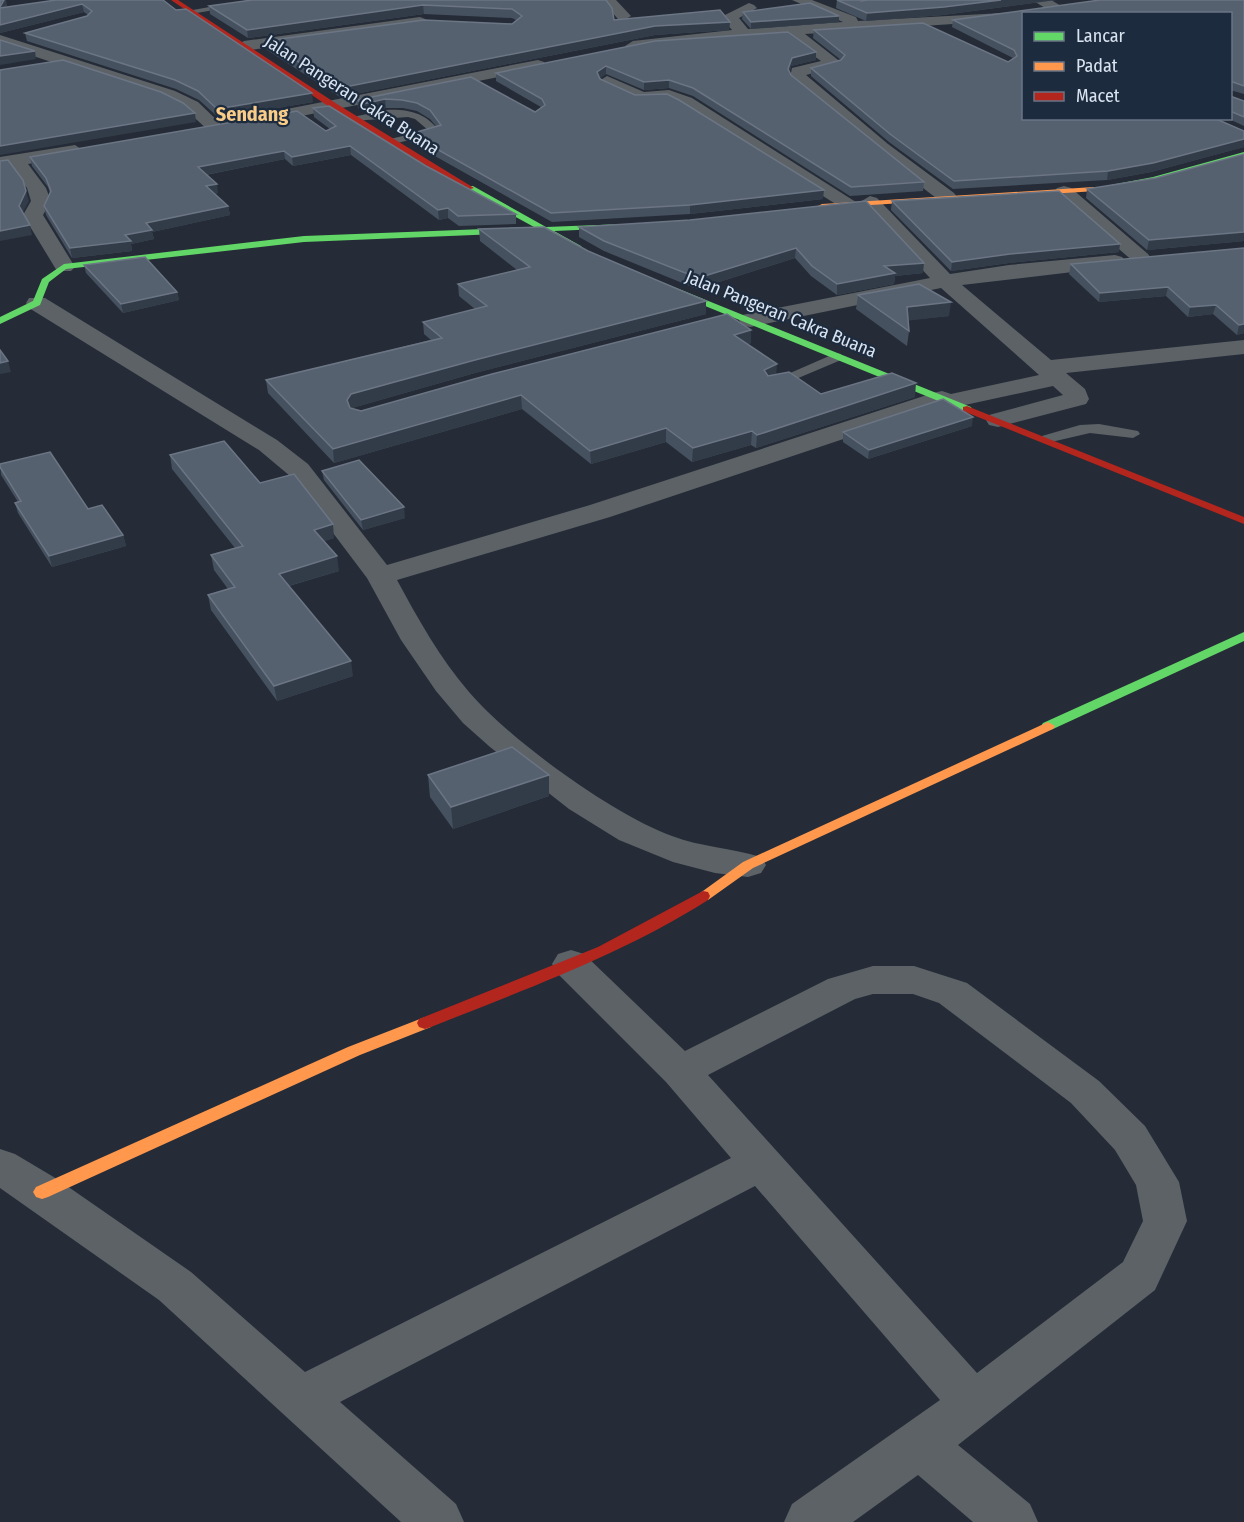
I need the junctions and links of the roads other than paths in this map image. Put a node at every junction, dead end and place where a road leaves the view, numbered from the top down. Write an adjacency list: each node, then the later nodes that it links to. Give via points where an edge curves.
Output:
1 (174, 0): 8 (street, Jalan Pangeran Cakra Buana)
2 (267, 0): 8 (lane)
3 (608, 0): 12 (street)
4 (799, 0): 15 (street)
5 (1039, 0): 9 (street)
6 (1086, 3): 9 (street)
7 (749, 8): 20 (street, via 729,17)
8 (191, 11): 23 (street, Jalan Pangeran Cakra Buana)
9 (1062, 11): 10 (street)
10 (1040, 12)
11 (1017, 13): 14 (street)
12 (623, 16)
13 (435, 21): 23 (street)
14 (925, 23): 15 (street); 19 (street)
15 (867, 26): 16 (street)
16 (825, 30): 17 (street); 22 (street)
17 (791, 32): 20 (street); 42 (street, via 834,63 798,72 798,77)
18 (30, 33): 21 (street)
19 (945, 34)
20 (745, 35): 24 (street)
21 (1, 40): 25 (street)
22 (854, 45)
23 (244, 46): 31 (street, Jalan Pangeran Cakra Buana)
24 (619, 49)
25 (67, 62): 27 (street); 35 (street, via 169,95 192,106)
26 (549, 63): 28 (street)
27 (33, 67)
28 (475, 78): 30 (street); 31 (street)
29 (607, 81): 44 (street, via 642,97 669,95 686,102)
30 (495, 90)
31 (334, 106): 32 (street); 33 (street, Jalan Pangeran Cakra Buana)
32 (299, 112): 34 (lane); 35 (street)
33 (353, 118): 37 (street, Jalan Pangeran Cakra Buana); 37 (lane, via 405,112 435,132)
34 (314, 124)
35 (215, 127): 36 (street)
36 (192, 131)
37 (390, 142): 47 (street, Jalan Pangeran Cakra Buana)
38 (98, 147): 40 (street)
39 (1243, 155): 41 (street, via 1129,184)
40 (8, 162): 49 (street, via 36,188 41,201 33,215)
41 (1064, 192): 42 (street); 51 (street, via 1152,257)
42 (947, 197): 43 (street)
43 (870, 202): 44 (street); 51 (street)
44 (849, 204): 45 (street)
45 (804, 208)
46 (634, 226): 47 (street)
47 (545, 231): 48 (street, Jalan Pangeran Cakra Buana); 49 (street, via 335,237)
48 (586, 252)
49 (64, 267): 52 (street, via 42,280)
50 (646, 278): 53 (street, Jalan Pangeran Cakra Buana)
51 (945, 281): 53 (street); 58 (street)
52 (37, 303): 54 (street); 65 (street, via 276,451 299,470)
53 (743, 318): 55 (street); 57 (street, Jalan Pangeran Cakra Buana)
54 (0, 321)
55 (706, 324)
56 (1244, 347): 58 (street)
57 (836, 357): 59 (lane); 60 (street, Jalan Pangeran Cakra Buana)
58 (1052, 373): 60 (street); 61 (street, via 1077,399)
59 (772, 384)
60 (946, 400): 61 (street, Jalan Pangeran Cakra Buana); 65 (street, via 600,511)
61 (998, 420): 63 (street, Jalan Pangeran Cakra Buana)
62 (1133, 434): 63 (lane, via 1090,426)
63 (1047, 439): 64 (street, Jalan Pangeran Cakra Buana)
64 (1244, 521)
65 (381, 576): 67 (street, via 428,659 459,701 551,780 633,835 710,861)
66 (1244, 636): 67 (street)
67 (748, 865): 68 (street, via 678,912)
68 (571, 964): 69 (street); 72 (street, via 354,1051)
69 (681, 1071): 70 (street); 74 (street, via 842,989 873,980 914,981 953,993 1085,1092 1130,1138 1157,1182 1165,1221 1139,1276)
70 (760, 1163): 73 (street); 74 (street)
71 (0, 1166): 72 (street)
72 (42, 1192): 73 (street, via 175,1286)
73 (301, 1398): 76 (street)
74 (973, 1403): 75 (street)
75 (920, 1445): 77 (street); 78 (street)
76 (438, 1522)
77 (810, 1522)
78 (1012, 1522)

